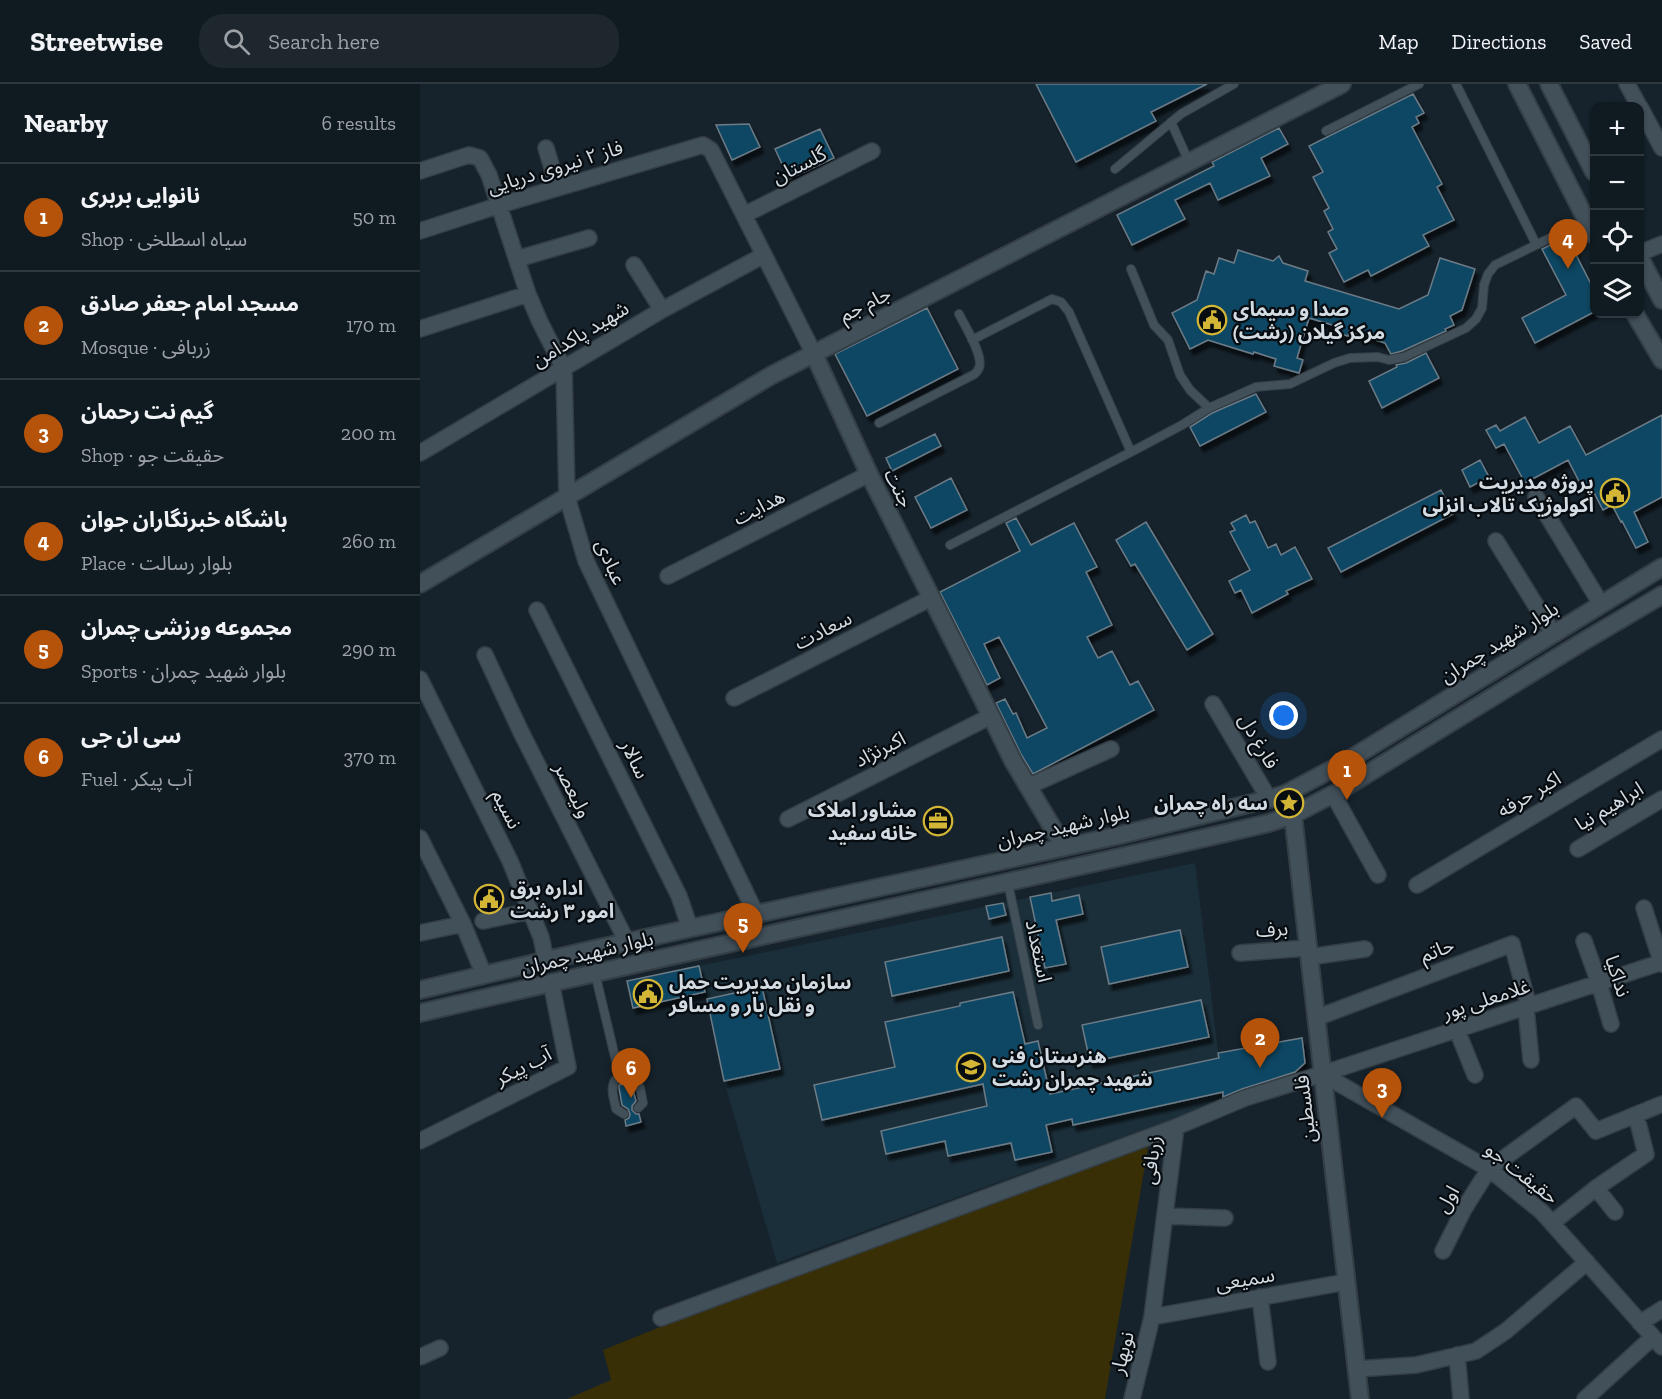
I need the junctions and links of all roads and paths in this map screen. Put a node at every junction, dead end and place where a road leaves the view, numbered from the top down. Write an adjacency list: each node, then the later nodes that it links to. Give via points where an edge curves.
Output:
1 (1234, 84): 10 (lane)
2 (1342, 84): 16 (main road, جام جم)
3 (1419, 84): 11 (lane)
4 (1456, 84): 27 (lane)
5 (1517, 84): 23 (main road)
6 (1549, 84): 17 (main road)
7 (1627, 84): 8 (street)
8 (1636, 102)
9 (1644, 115): 12 (street)
10 (1171, 122): 16 (lane); 18 (lane)
11 (1326, 131)
12 (1661, 143)
13 (703, 145): 20 (street, فاز ۲ نیروی دریایی); 22 (street, جنت, via 711,150)
14 (546, 148): 20 (street)
15 (872, 151): 22 (street, گلستان)
16 (1189, 162): 42 (main road, جام جم)
17 (1590, 164)
18 (1114, 169)
19 (420, 171): 21 (street, عبادی, via 468,154 480,158)
20 (558, 188): 21 (street, فاز ۲ نیروی دریایی)
21 (500, 205): 25 (street, فاز ۲ نیروی دریایی); 31 (street, عبادی)
22 (744, 215): 30 (street, جنت)
23 (1590, 220)
24 (1590, 225): 27 (lane)
25 (420, 231)
26 (589, 238): 31 (street)
27 (1536, 244): 45 (lane, via 1495,265 1484,285 1482,308 1466,328 1404,357 1342,360 1290,384 1256,387)
28 (1662, 244): 29 (street)
29 (1644, 251)
30 (764, 255): 37 (street, شهید پاکدامن); 42 (street, جنت)
31 (517, 259): 35 (street, عبادی)
32 (1643, 264): 36 (main road)
33 (634, 265): 37 (street)
34 (1131, 269): 45 (lane, via 1154,325 1168,340 1180,375)
35 (528, 294): 40 (street); 44 (street, عبادی)
36 (1662, 300)
37 (662, 310): 44 (street, شهید پاکدامن)
38 (959, 314): 41 (lane)
39 (1637, 318): 43 (main road)
40 (420, 329)
41 (972, 340): 46 (lane, via 980,362 973,375); 48 (lane, via 1052,299 1061,302 1069,312)
42 (814, 354): 49 (main road, جنت); 51 (main road, جام جم)
43 (1662, 360)
44 (564, 369): 47 (street, شهید پاکدامن); 51 (street, عبادی)
45 (1209, 408): 48 (lane)
46 (879, 423)
47 (420, 453)
48 (1131, 453): 53 (lane)
49 (869, 474): 55 (street, هدایت); 58 (main road, جنت)
50 (1536, 496): 59 (street)
51 (567, 497): 56 (main road, جام جم); 85 (street, عبادی, via 586,561)
52 (1496, 541): 61 (street)
53 (950, 545)
54 (1662, 567): 59 (main road, بلوار شهید چمران)
55 (668, 576)
56 (420, 584)
57 (1662, 595): 70 (main road, بلوار شهید چمران)
58 (931, 598): 64 (street, سعادت); 66 (main road, جنت)
59 (1601, 604): 61 (main road, بلوار شهید چمران)
60 (537, 610): 88 (street, سالار, via 679,896)
61 (1553, 633): 72 (main road, بلوار شهید چمران, via 1332,770)
62 (485, 655): 91 (street, ولیعصر)
63 (420, 680): 84 (street, نسیم)
64 (734, 698)
65 (1213, 704): 72 (street, فارغ دل)
66 (991, 716): 69 (main road, جنت); 74 (street, اکبرنژاد)
67 (1662, 739): 82 (street, اکبر حرفه)
68 (1111, 749): 69 (street)
69 (1029, 786): 76 (main road, جنت)
70 (1333, 794): 73 (main road, بلوار شهید چمران); 80 (street)
71 (1662, 799): 77 (street, ابراهیم نیا)
72 (1269, 800): 76 (main road, بلوار شهید چمران)
73 (1293, 815): 79 (main road, بلوار شهید چمران); 94 (main road, فلسطین)
74 (788, 819)
75 (420, 838): 87 (street)
76 (1064, 847): 78 (main road, بلوار شهید چمران); 79 (main road, جنت)
77 (1578, 849)
78 (991, 864): 81 (main road); 85 (main road, بلوار شهید چمران)
79 (1070, 869): 81 (main road, بلوار شهید چمران)
80 (1378, 875)
81 (1002, 884): 98 (main road, بلوار شهید چمران); 108 (lane, استعداد)
82 (1417, 885)
83 (1644, 908): 97 (street)
84 (531, 911): 86 (street); 96 (street, نسیم)
85 (756, 914): 88 (main road, بلوار شهید چمران)
86 (483, 921)
87 (463, 924): 89 (street); 100 (street)
88 (690, 928): 91 (main road, بلوار شهید چمران)
89 (420, 933)
90 (1584, 941): 102 (street, نداکیا)
91 (627, 942): 93 (main road, بلوار شهید چمران); 98 (main road)
92 (1365, 949): 94 (street, برف)
93 (590, 950): 96 (main road, بلوار شهید چمران); 99 (main road)
94 (1309, 952): 95 (street, برف); 106 (main road, فلسطین)
95 (1240, 953)
96 (546, 961): 100 (main road, بلوار شهید چمران); 101 (main road)
97 (1662, 963): 102 (street, غلامعلی پور)
98 (631, 964): 99 (main road, بلوار شهید چمران)
99 (595, 972): 101 (main road, بلوار شهید چمران); 113 (lane)
100 (484, 975): 103 (main road, بلوار شهید چمران)
101 (551, 982): 105 (main road, بلوار شهید چمران); 119 (street, آب پیکر, via 568,1067)
102 (1599, 983): 104 (street, غلامعلی پور); 107 (street, نداکیا)
103 (420, 990)
104 (1527, 1007): 106 (street, حاتم, via 1512,944); 109 (street, غلامعلی پور); 110 (street)
105 (420, 1013)
106 (1316, 1018): 111 (main road, فلسطین)
107 (1611, 1024)
108 (1038, 1025)
109 (1457, 1030): 111 (street, غلامعلی پور); 112 (street)
110 (1531, 1060)
111 (1322, 1074): 118 (street, زربافی, via 1245,1098); 120 (street, حقیقت جو); 128 (main road, فلسطین)
112 (1475, 1075)
113 (620, 1078): 115 (lane, via 632,1076 638,1082 643,1103); 116 (lane, via 614,1082 612,1092 616,1109)
114 (1662, 1104): 117 (street)
115 (638, 1108)
116 (624, 1114)
117 (1636, 1115): 120 (street, via 1596,1131 1576,1106); 121 (street, via 1646,1154)
118 (1176, 1126): 123 (street, زربافی); 132 (street)
119 (420, 1142)
120 (1489, 1169): 125 (street, حقیقت جو); 126 (street, اول)
121 (1596, 1188): 122 (street); 125 (street)
122 (1615, 1212)
123 (1165, 1216): 124 (street); 131 (street, زربافی)
124 (1225, 1218)
125 (1552, 1223): 127 (street, حقیقت جو)
126 (1443, 1251)
127 (1587, 1262): 133 (street, حقیقت جو); 136 (street, via 1506,1331 1476,1351)
128 (1346, 1282): 129 (street, سمیعی); 139 (main road, فلسطین)
129 (1260, 1297): 131 (street, سمیعی); 138 (street)
130 (1662, 1309): 133 (street)
131 (1152, 1317): 140 (street, نوبهار)
132 (661, 1318)
133 (1640, 1323): 134 (street, حقیقت جو)
134 (1658, 1342): 143 (street)
135 (440, 1348): 137 (street)
136 (1457, 1355): 139 (street, via 1416,1365); 142 (street)
137 (420, 1357)
138 (1268, 1362)
139 (1356, 1369): 141 (main road, فلسطین)
140 (1132, 1399)
141 (1359, 1399)
142 (1461, 1399)
143 (1585, 1399)

